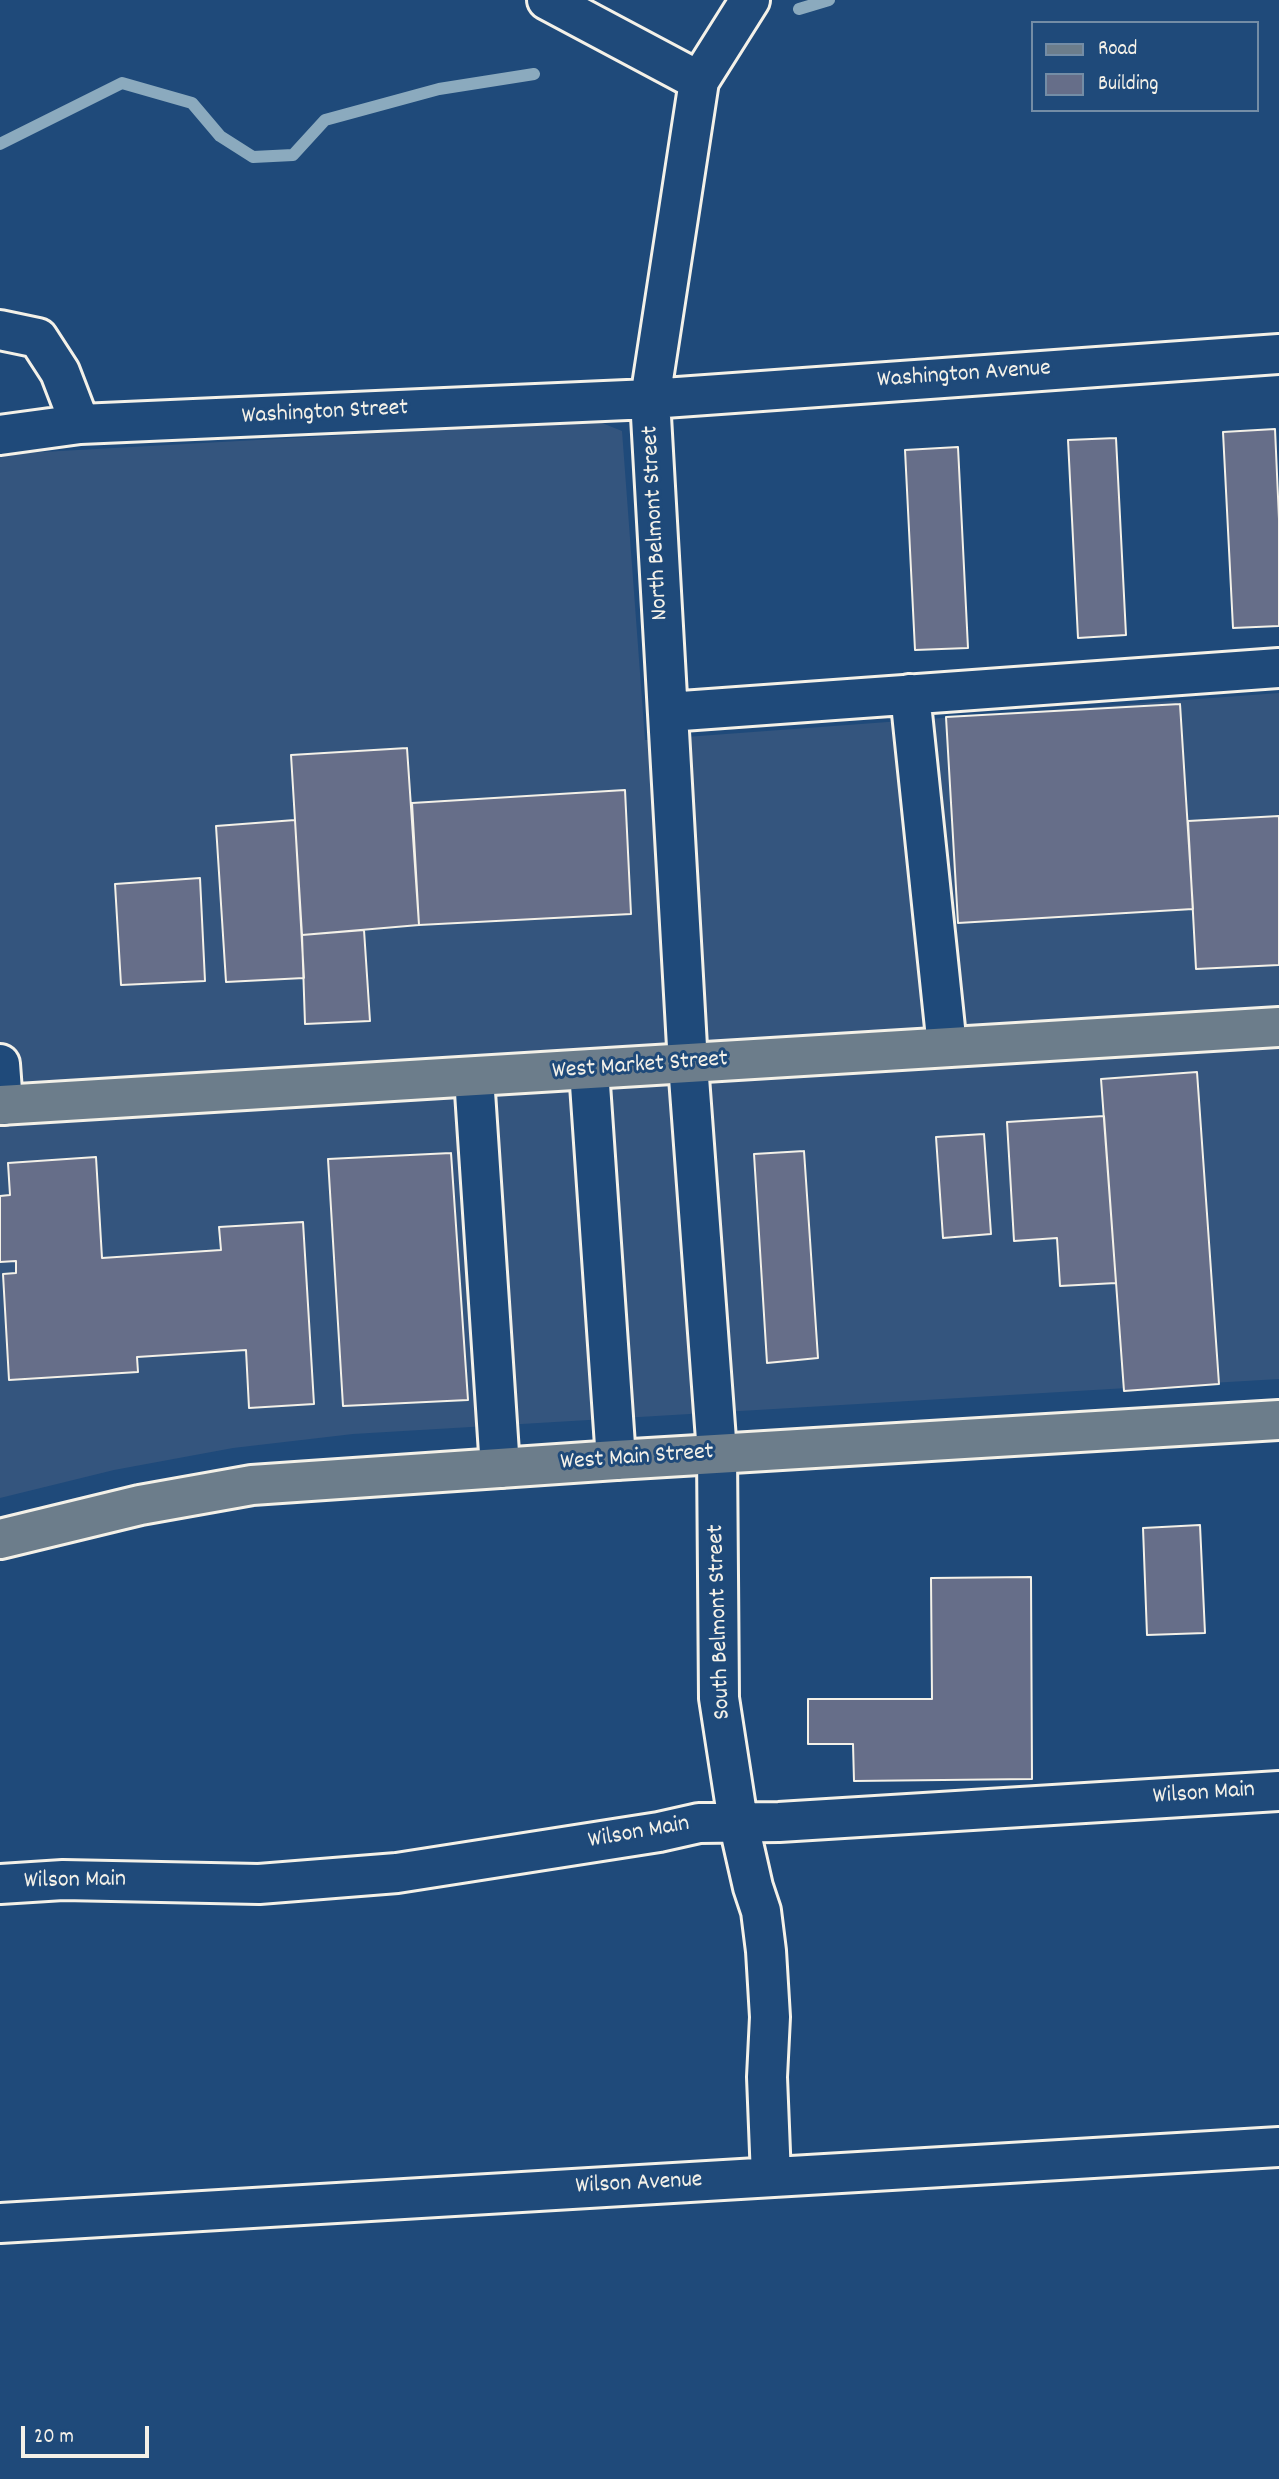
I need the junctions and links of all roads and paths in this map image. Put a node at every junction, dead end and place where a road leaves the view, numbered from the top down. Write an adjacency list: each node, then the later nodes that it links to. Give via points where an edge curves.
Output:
1 (547, 0): 3 (street)
2 (750, 0): 3 (street, North Belmont Street)
3 (699, 81): 6 (street, North Belmont Street)
4 (0, 330): 7 (street, via 38,338 60,372)
5 (1279, 354): 6 (street, Washington Avenue)
6 (650, 399): 7 (street, Washington Street); 11 (street, North Belmont Street)
7 (80, 424): 8 (street, Washington Street)
8 (0, 435)
9 (1279, 668): 10 (street)
10 (910, 694): 11 (street); 13 (street)
11 (668, 712): 15 (street, North Belmont Street)
12 (1279, 1027): 13 (main road, West Market Street)
13 (947, 1047): 15 (main road, West Market Street)
14 (0, 1064): 18 (street)
15 (688, 1064): 16 (main road, West Market Street); 20 (street, South Belmont Street)
16 (589, 1070): 17 (main road, West Market Street); 21 (street)
17 (474, 1077): 18 (main road, West Market Street); 22 (street)
18 (1, 1105)
19 (1279, 1420): 20 (main road, West Main Street)
20 (717, 1453): 21 (main road, West Main Street); 25 (street, South Belmont Street, via 719,1698)
21 (616, 1460): 22 (main road, West Main Street)
22 (500, 1468): 23 (main road, West Main Street, via 252,1485 140,1505)
23 (0, 1539)
24 (1279, 1791): 25 (street, Wilson Main)
25 (738, 1821): 26 (street, Wilson Main, via 699,1822 397,1873 259,1884 63,1880); 28 (street, South Belmont Street, via 766,1951)
26 (0, 1884)
27 (1279, 2147): 28 (street, Wilson Avenue)
28 (771, 2177): 29 (street, Wilson Avenue)
29 (0, 2223)

